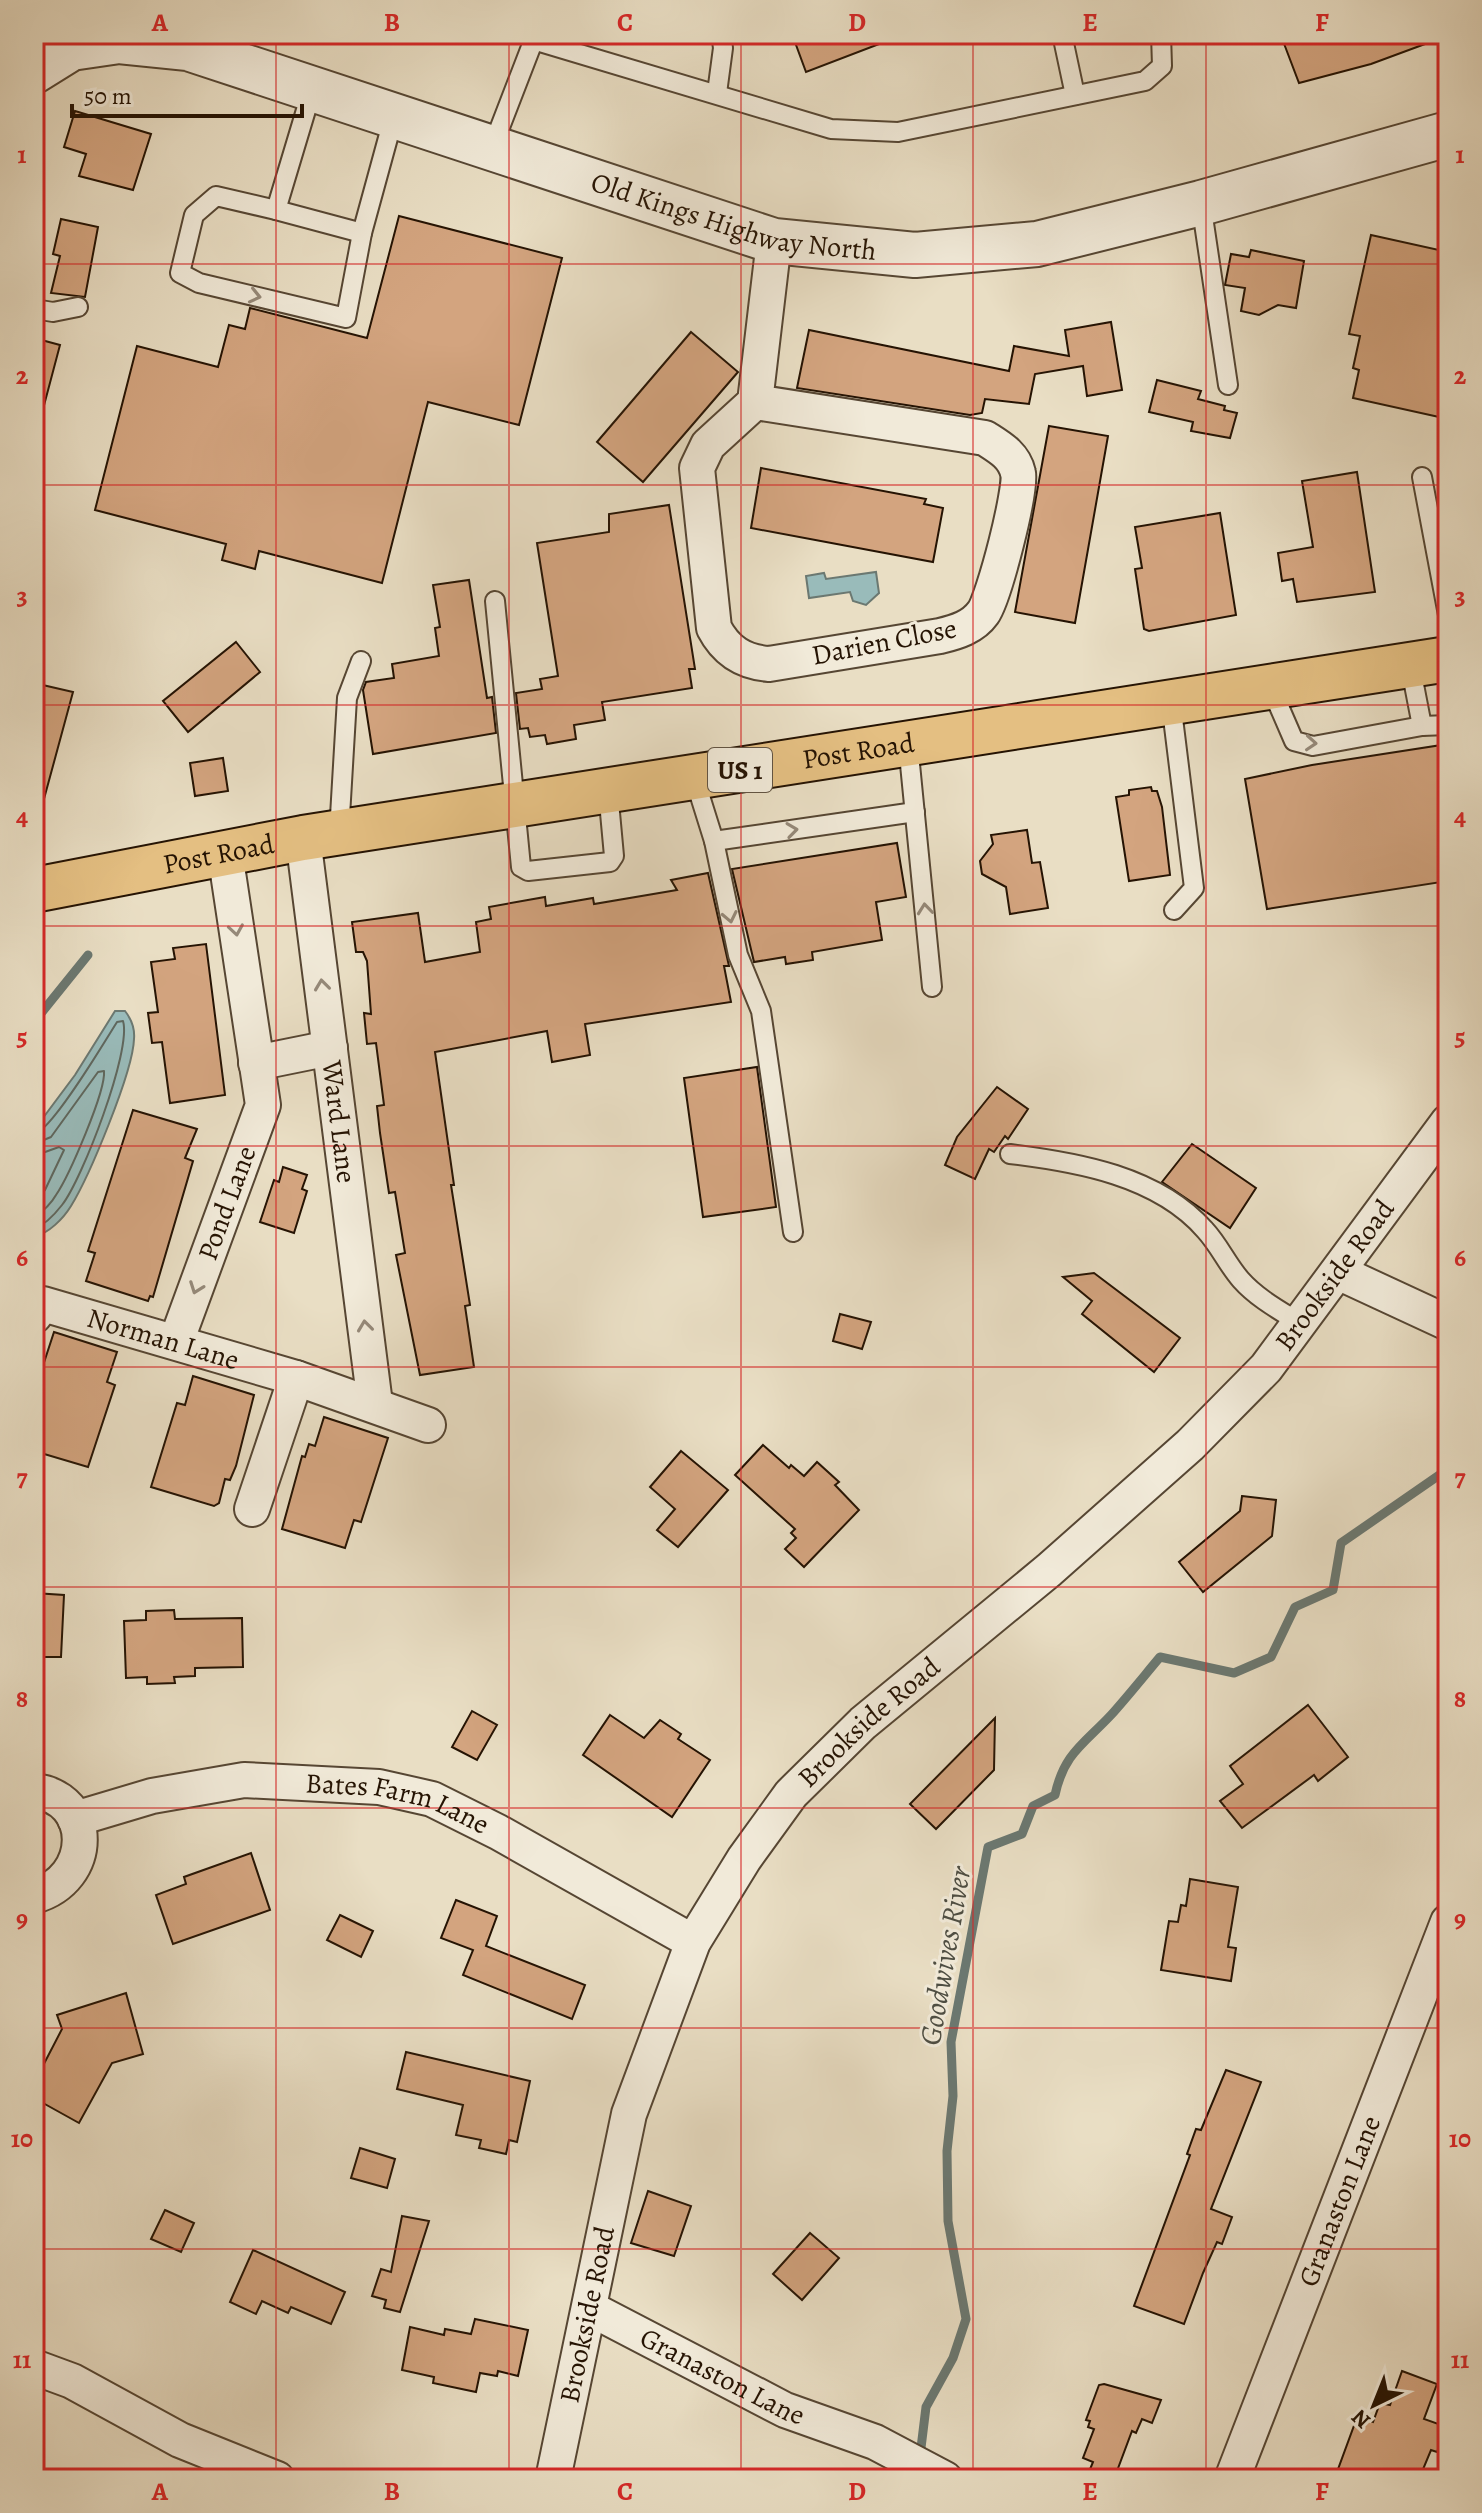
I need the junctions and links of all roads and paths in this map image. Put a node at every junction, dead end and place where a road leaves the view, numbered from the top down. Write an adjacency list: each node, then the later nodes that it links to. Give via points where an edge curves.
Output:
1 (721, 34): 7 (lane)
2 (1062, 34): 8 (lane)
3 (1161, 34): 8 (lane, via 1164,56 1155,75)
4 (534, 37): 7 (lane); 11 (lane)
5 (34, 71): 6 (street, Old Kings Highway North, via 71,48 119,41 188,48)
6 (312, 90): 9 (street, Old Kings Highway North); 15 (lane)
7 (717, 93): 8 (lane, via 831,129 898,132)
8 (1075, 95)
9 (394, 116): 11 (street, Old Kings Highway North); 16 (lane)
10 (1448, 134): 12 (street, Old Kings Highway North)
11 (492, 148): 17 (street, Old Kings Highway North)
12 (1402, 149): 13 (lane); 14 (street, Old Kings Highway North)
13 (1448, 149)
14 (1201, 203): 17 (street, Old Kings Highway North, via 1037,244 915,255); 20 (lane)
15 (276, 210): 16 (lane); 16 (lane, one-way to 16, via 216,196 194,215 180,273 199,283 346,318)
16 (362, 233)
17 (774, 241): 21 (street)
18 (78, 307): 19 (lane)
19 (34, 309)
20 (1228, 385)
21 (755, 402): 21 (street, Darien Close, via 716,436 697,468 714,628 722,645 753,663 769,664 940,636 963,630 983,613 995,588 1019,475 1009,454 985,438)
22 (1422, 477): 24 (lane)
23 (495, 601): 34 (lane)
24 (1448, 615)
25 (361, 661): 36 (lane, via 347,698)
26 (1429, 662): 27 (main road, Post Road / US 1); 30 (lane)
27 (1270, 685): 28 (main road, Post Road / US 1); 30 (lane, one-way to 30, via 1294,741 1313,746)
28 (1171, 702): 31 (main road, Post Road / US 1); 40 (lane, via 1194,888)
29 (1448, 725): 30 (lane)
30 (1422, 726)
31 (908, 744): 32 (main road, Post Road / US 1); 35 (lane)
32 (694, 777): 33 (main road, Post Road / US 1); 37 (lane)
33 (608, 791): 34 (main road, Post Road / US 1); 34 (lane, via 614,856 606,864 524,870 519,863)
34 (518, 805): 36 (main road, Post Road / US 1)
35 (915, 812): 37 (lane, one-way to 35); 41 (lane, one-way to 35)
36 (321, 836): 38 (main road, Post Road / US 1); 42 (street, Ward Lane, one-way to 36)
37 (714, 841): 46 (lane, one-way to 46, via 738,955 761,1011)
38 (225, 853): 39 (main road, Post Road / US 1); 43 (street, Pond Lane, one-way to 43)
39 (34, 890)
40 (1174, 910)
41 (932, 987)
42 (330, 1048): 43 (street); 53 (street, Ward Lane, one-way to 42)
43 (256, 1063): 51 (street, Pond Lane, one-way to 51, via 263,1105)
44 (1448, 1122): 47 (street, Brookside Road)
45 (1010, 1154): 49 (lane, via 1122,1177 1162,1196 1204,1229 1241,1281)
46 (793, 1232)
47 (1338, 1272): 49 (street, Brookside Road); 50 (street)
48 (34, 1316): 51 (street, Norman Lane, via 43,1304)
49 (1300, 1323): 60 (street, Brookside Road, via 1266,1368 1190,1445 863,1723 791,1794)
50 (1448, 1323)
51 (176, 1342): 52 (street, Norman Lane)
52 (296, 1378): 53 (street, Norman Lane); 55 (street)
53 (375, 1404): 54 (street, Norman Lane)
54 (428, 1425)
55 (252, 1509)
56 (34, 1791): 57 (street, via 62,1803)
57 (75, 1819): 58 (street, via 81,1839 78,1860 68,1878); 60 (street, Bates Farm Lane, via 152,1796 244,1780 379,1787 432,1799)
58 (34, 1896)
59 (1448, 1922): 66 (street, Granaston Lane)
60 (693, 1942): 61 (street, Brookside Road, via 629,2114)
61 (591, 2309): 64 (street, Brookside Road); 65 (street, Granaston Lane, via 785,2410 875,2442)
62 (34, 2367): 63 (street, via 72,2381 180,2440)
63 (277, 2479)
64 (553, 2479)
65 (945, 2479)
66 (1232, 2479)

